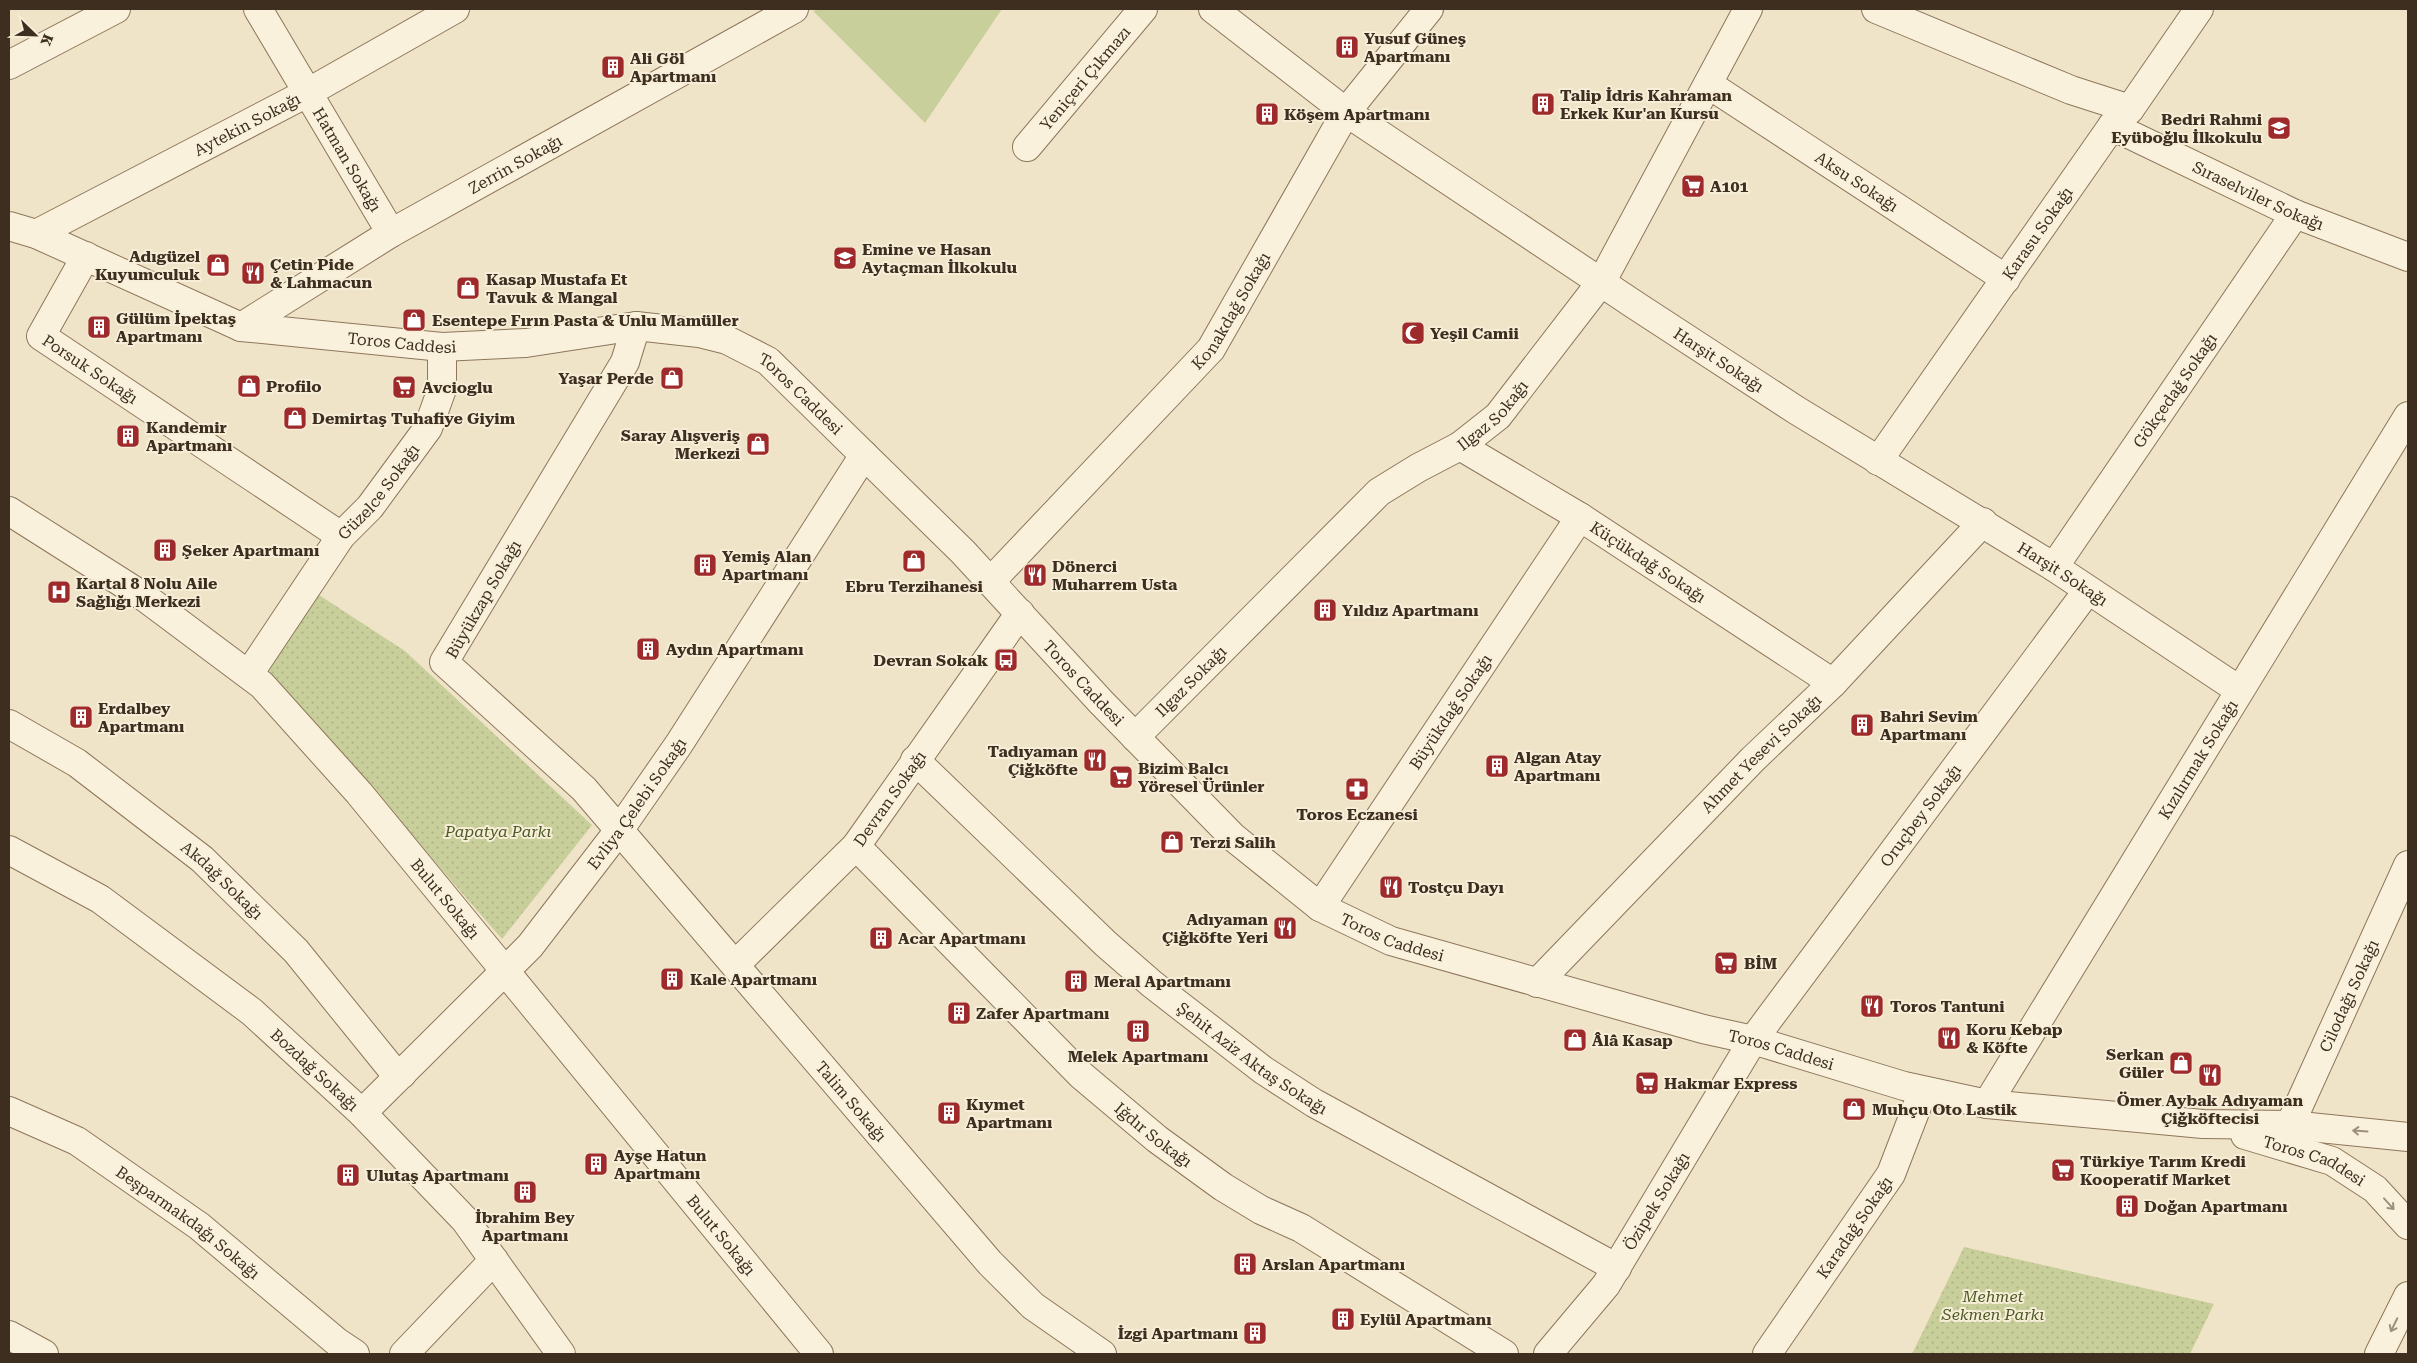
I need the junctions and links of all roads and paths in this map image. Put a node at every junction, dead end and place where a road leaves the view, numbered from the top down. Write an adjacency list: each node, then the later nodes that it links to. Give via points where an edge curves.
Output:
1 (116, 9): 11 (street)
2 (258, 9): 13 (street, Hatman Sokağı)
3 (455, 9): 13 (street, Aytekin Sokağı)
4 (794, 9): 19 (street, Zerrin Sokağı)
5 (1143, 9): 16 (street, Yeniçeri Çıkmazı)
6 (1213, 9): 14 (street, Harşit Sokağı)
7 (1429, 9): 14 (street, Konakdağ Sokağı)
8 (1748, 9): 12 (street, Ilgaz Sokağı)
9 (1876, 9): 15 (street, Sıraselviler Sokağı, via 2071,90)
10 (2199, 9): 15 (street, Karasu Sokağı)
11 (9, 65)
12 (1708, 84): 23 (street, Aksu Sokağı); 24 (street, Ilgaz Sokağı)
13 (307, 93): 19 (street, Hatman Sokağı); 20 (street, Aytekin Sokağı)
14 (1346, 112): 24 (street, Harşit Sokağı); 37 (street, Konakdağ Sokağı, via 1211,349)
15 (2121, 117): 17 (street, Sıraselviler Sokağı); 23 (street, Karasu Sokağı)
16 (1027, 147)
17 (2295, 214): 22 (street, Sıraselviler Sokağı); 36 (street, Gökçedağ Sokağı)
18 (9, 226): 20 (street, Toros Caddesi)
19 (391, 233): 26 (street, Zerrin Sokağı)
20 (36, 234): 21 (street, Toros Caddesi)
21 (86, 256): 26 (street, Toros Caddesi); 35 (street, Porsuk Sokağı, via 41,336)
22 (2408, 257)
23 (2006, 278): 31 (street, Karasu Sokağı)
24 (1602, 282): 29 (street, Ilgaz Sokağı, via 1498,416); 31 (street, Harşit Sokağı)
25 (636, 326): 27 (street, Toros Caddesi, via 526,343); 30 (street, Toros Caddesi, via 699,333 727,340 768,361); 46 (street, Büyükzap Sokağı, via 625,362 444,662 584,789)
26 (240, 327): 27 (street, Toros Caddesi)
27 (442, 347): 35 (street, Güzelce Sokağı, via 442,389 428,428 370,507)
28 (2408, 416): 42 (street, Kızılırmak Sokağı)
29 (1460, 446): 33 (street, Küçükdağ Sokağı); 44 (street, Ilgaz Sokağı, via 1380,492)
30 (864, 455): 37 (street, Toros Caddesi); 46 (street, Evliya Çelebi Sokağı, via 679,744)
31 (1878, 461): 34 (street, Harşit Sokağı)
32 (9, 511): 40 (street, Bulut Sokağı, via 143,596)
33 (1580, 517): 41 (street, Küçükdağ Sokağı); 50 (street, Büyükdağ Sokağı)
34 (1983, 522): 36 (street, Harşit Sokağı); 41 (street, Ahmet Yesevi Sokağı)
35 (341, 536): 40 (street, Güzelce Sokağı)
36 (2054, 567): 38 (street, Harşit Sokağı)
37 (990, 582): 39 (street, Toros Caddesi)
38 (2088, 590): 42 (street, Harşit Sokağı); 54 (street, Oruçbey Sokağı)
39 (1020, 613): 44 (street, Toros Caddesi); 45 (street, Devran Sokağı)
40 (249, 674): 52 (street, Bulut Sokağı, via 262,684 359,793)
41 (1833, 683): 53 (street, Ahmet Yesevi Sokağı, via 1752,759)
42 (2239, 690): 57 (street, Kızılırmak Sokağı)
43 (9, 724): 55 (street, Akdağ Sokağı, via 77,763 202,859 296,952 390,1067)
44 (1135, 737): 50 (street, Toros Caddesi, via 1233,838)
45 (915, 760): 47 (street, Devran Sokağı); 65 (street, Şehit Aziz Aktaş Sokağı, via 1106,944 1158,989 1263,1070 1314,1103)
46 (620, 828): 51 (street, Talim Sokağı); 52 (street, Evliya Çelebi Sokağı, via 530,946)
47 (856, 846): 51 (street, Devran Sokağı); 74 (street, Iğdır Sokağı, via 1081,1075 1157,1139 1223,1187 1261,1210 1301,1228)
48 (9, 850): 59 (street, Bozdağ Sokağı, via 100,899 244,1006)
49 (2408, 865): 61 (street, Cilodağı Sokağı)
50 (1320, 907): 53 (street, Toros Caddesi, via 1391,941)
51 (735, 965): 73 (street, Talim Sokağı, via 990,1262 1033,1306)
52 (505, 973): 55 (street, Evliya Çelebi Sokağı); 72 (street, Bulut Sokağı)
53 (1537, 983): 54 (street, Toros Caddesi)
54 (1753, 1040): 56 (street, Toros Caddesi); 65 (street, Özipek Sokağı)
55 (402, 1074): 59 (street, Evliya Çelebi Sokağı)
56 (1924, 1091): 57 (street, Toros Caddesi); 76 (street, Karadağ Sokağı, via 1891,1174)
57 (1987, 1104): 60 (street, Toros Caddesi)
58 (9, 1111): 69 (street, Beşparmakdağı Sokağı, via 77,1141 191,1220)
59 (362, 1114): 64 (street, Bozdağ Sokağı, via 465,1220)
60 (2203, 1124): 61 (street, Toros Caddesi); 63 (street, Toros Caddesi, one-way to 63, via 2332,1160 2375,1188)
61 (2290, 1126): 62 (street, Toros Caddesi, one-way to 61)
62 (2408, 1137)
63 (2408, 1225)
64 (494, 1260): 70 (street); 71 (street, Bozdağ Sokağı)
65 (1617, 1268): 75 (street, Özipek Sokağı)
66 (2408, 1296): 77 (street, one-way to 77)
67 (9, 1335): 68 (street)
68 (44, 1354)
69 (355, 1354)
70 (404, 1354)
71 (561, 1354)
72 (819, 1354)
73 (1102, 1354)
74 (1504, 1354)
75 (1548, 1354)
76 (1768, 1354)
77 (2379, 1354)

